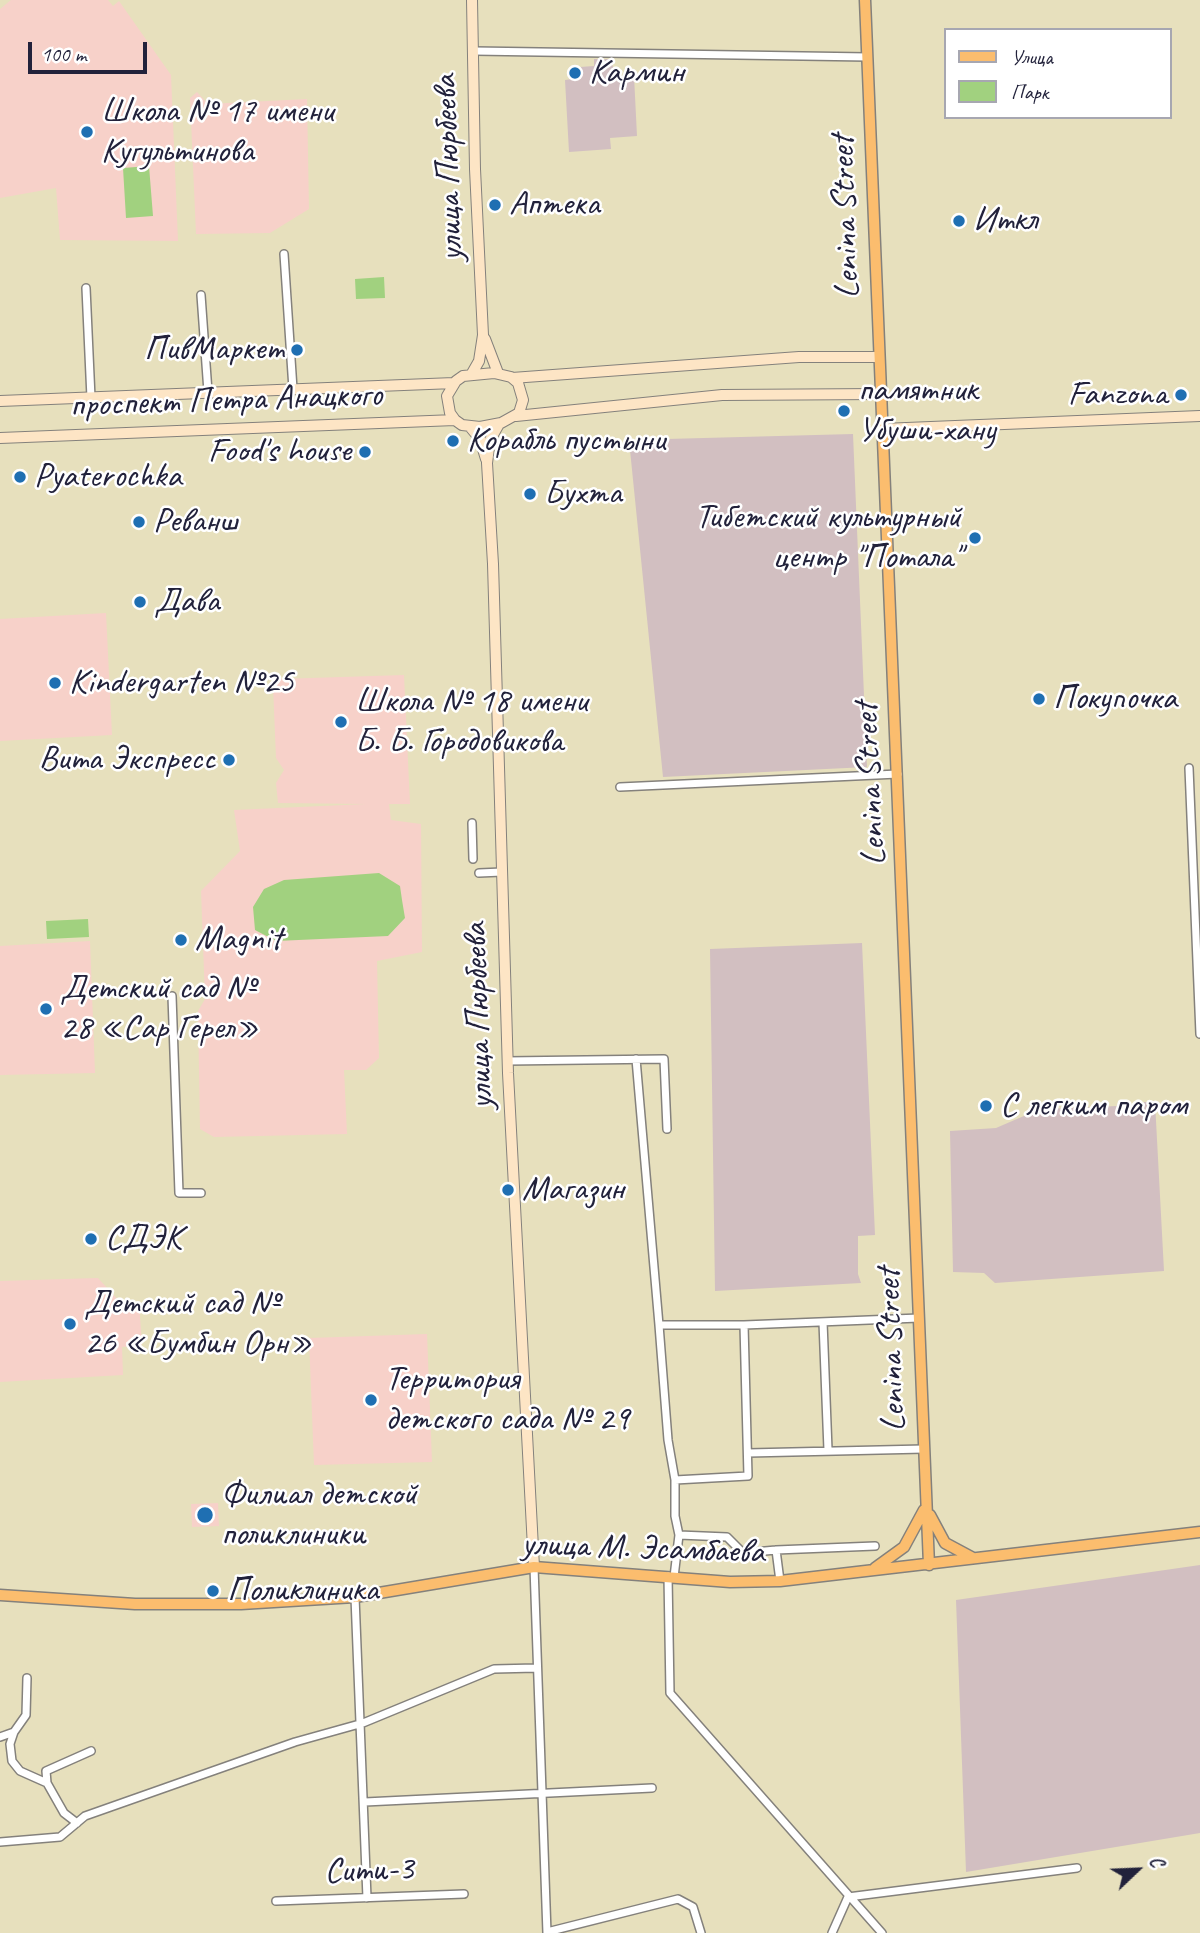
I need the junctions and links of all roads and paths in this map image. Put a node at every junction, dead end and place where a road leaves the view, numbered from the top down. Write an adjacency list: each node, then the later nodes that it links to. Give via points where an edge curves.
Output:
1 (472, 0): 3 (main road, улица Пюрбеева)
2 (865, 0): 4 (main road, Lenina Street)
3 (474, 51): 4 (street); 8 (main road, улица Пюрбеева)
4 (868, 57): 9 (main road, Lenina Street)
5 (284, 254): 14 (street)
6 (86, 288): 17 (street)
7 (201, 295): 15 (street)
8 (484, 335): 10 (main road); 11 (main road)
9 (878, 357): 12 (main road, via 786,358); 16 (main road, Lenina Street)
10 (498, 373): 11 (main road); 12 (main road)
11 (471, 375): 13 (main road)
12 (512, 378): 19 (main road, via 523,400)
13 (454, 383): 14 (main road, проспект Петра Анацкого); 21 (main road, via 447,405)
14 (293, 389): 15 (main road, проспект Петра Анацкого)
15 (208, 393): 17 (main road, проспект Петра Анацкого)
16 (880, 394): 19 (main road, via 722,395); 24 (main road, Lenina Street)
17 (91, 398): 18 (main road, проспект Петра Анацкого)
18 (0, 401)
19 (516, 416): 22 (main road)
20 (1200, 416): 24 (main road)
21 (455, 420): 23 (main road); 25 (main road, проспект Петра Анацкого)
22 (499, 424): 23 (main road); 26 (main road, via 490,440)
23 (471, 428): 26 (main road, via 480,439)
24 (882, 429): 28 (main road, Lenina Street)
25 (0, 438)
26 (487, 463): 32 (main road, улица Пюрбеева)
27 (1189, 768): 35 (street)
28 (899, 774): 29 (street); 40 (main road, Lenina Street)
29 (620, 788)
30 (472, 823): 31 (street)
31 (473, 859)
32 (502, 872): 33 (street); 37 (main road, улица Пюрбеева)
33 (479, 873)
34 (172, 996): 39 (street, via 179,1194)
35 (1200, 1034)
36 (636, 1059): 37 (street); 38 (street, via 664,1059); 42 (street)
37 (507, 1061): 55 (main road, улица Пюрбеева)
38 (667, 1129)
39 (201, 1193)
40 (919, 1318): 41 (street); 45 (main road, Lenina Street)
41 (823, 1322): 43 (street); 44 (street)
42 (659, 1325): 43 (street); 47 (street)
43 (744, 1325): 46 (street)
44 (828, 1450): 45 (street); 46 (street)
45 (924, 1450): 48 (main road, Lenina Street)
46 (748, 1453): 47 (street, via 748,1476)
47 (675, 1480): 50 (street)
48 (926, 1504): 53 (main road, via 945,1544); 54 (main road, Lenina Street); 56 (main road, via 905,1547)
49 (1200, 1532): 53 (main road, улица М. Эсамбаева)
50 (679, 1535): 52 (street, via 727,1536 743,1553); 57 (street)
51 (875, 1546): 52 (street)
52 (776, 1550): 58 (street)
53 (976, 1559): 54 (main road, улица М. Эсамбаева)
54 (929, 1565): 56 (main road, улица М. Эсамбаева)
55 (534, 1567): 57 (main road, улица М. Эсамбаева); 60 (main road, улица М. Эсамбаева); 61 (street)
56 (869, 1571): 58 (main road, улица М. Эсамбаева)
57 (671, 1577): 58 (main road, улица М. Эсамбаева); 75 (street, via 670,1693)
58 (780, 1581)
59 (0, 1595): 60 (main road, улица М. Эсамбаева, via 135,1604)
60 (355, 1597): 63 (street)
61 (536, 1668): 63 (street, via 494,1670); 69 (street)
62 (27, 1678): 64 (street, via 26,1715)
63 (363, 1723): 70 (street); 71 (street, via 282,1747 85,1816)
64 (14, 1732): 65 (street); 67 (street, via 12,1761 20,1771)
65 (0, 1737)
66 (90, 1751): 67 (street, via 46,1771)
67 (47, 1783): 71 (street, via 64,1813)
68 (652, 1788): 69 (street)
69 (542, 1794): 70 (street); 78 (street)
70 (365, 1802): 76 (street)
71 (77, 1823): 72 (street, via 60,1837)
72 (0, 1842)
73 (1077, 1868): 75 (street)
74 (464, 1894): 76 (street, Сити-3)
75 (848, 1897): 80 (street); 81 (street)
76 (368, 1898): 77 (street, Сити-3)
77 (276, 1901)
78 (547, 1932): 79 (street, via 678,1899 693,1907)
79 (701, 1933)
80 (832, 1933)
81 (882, 1933)

